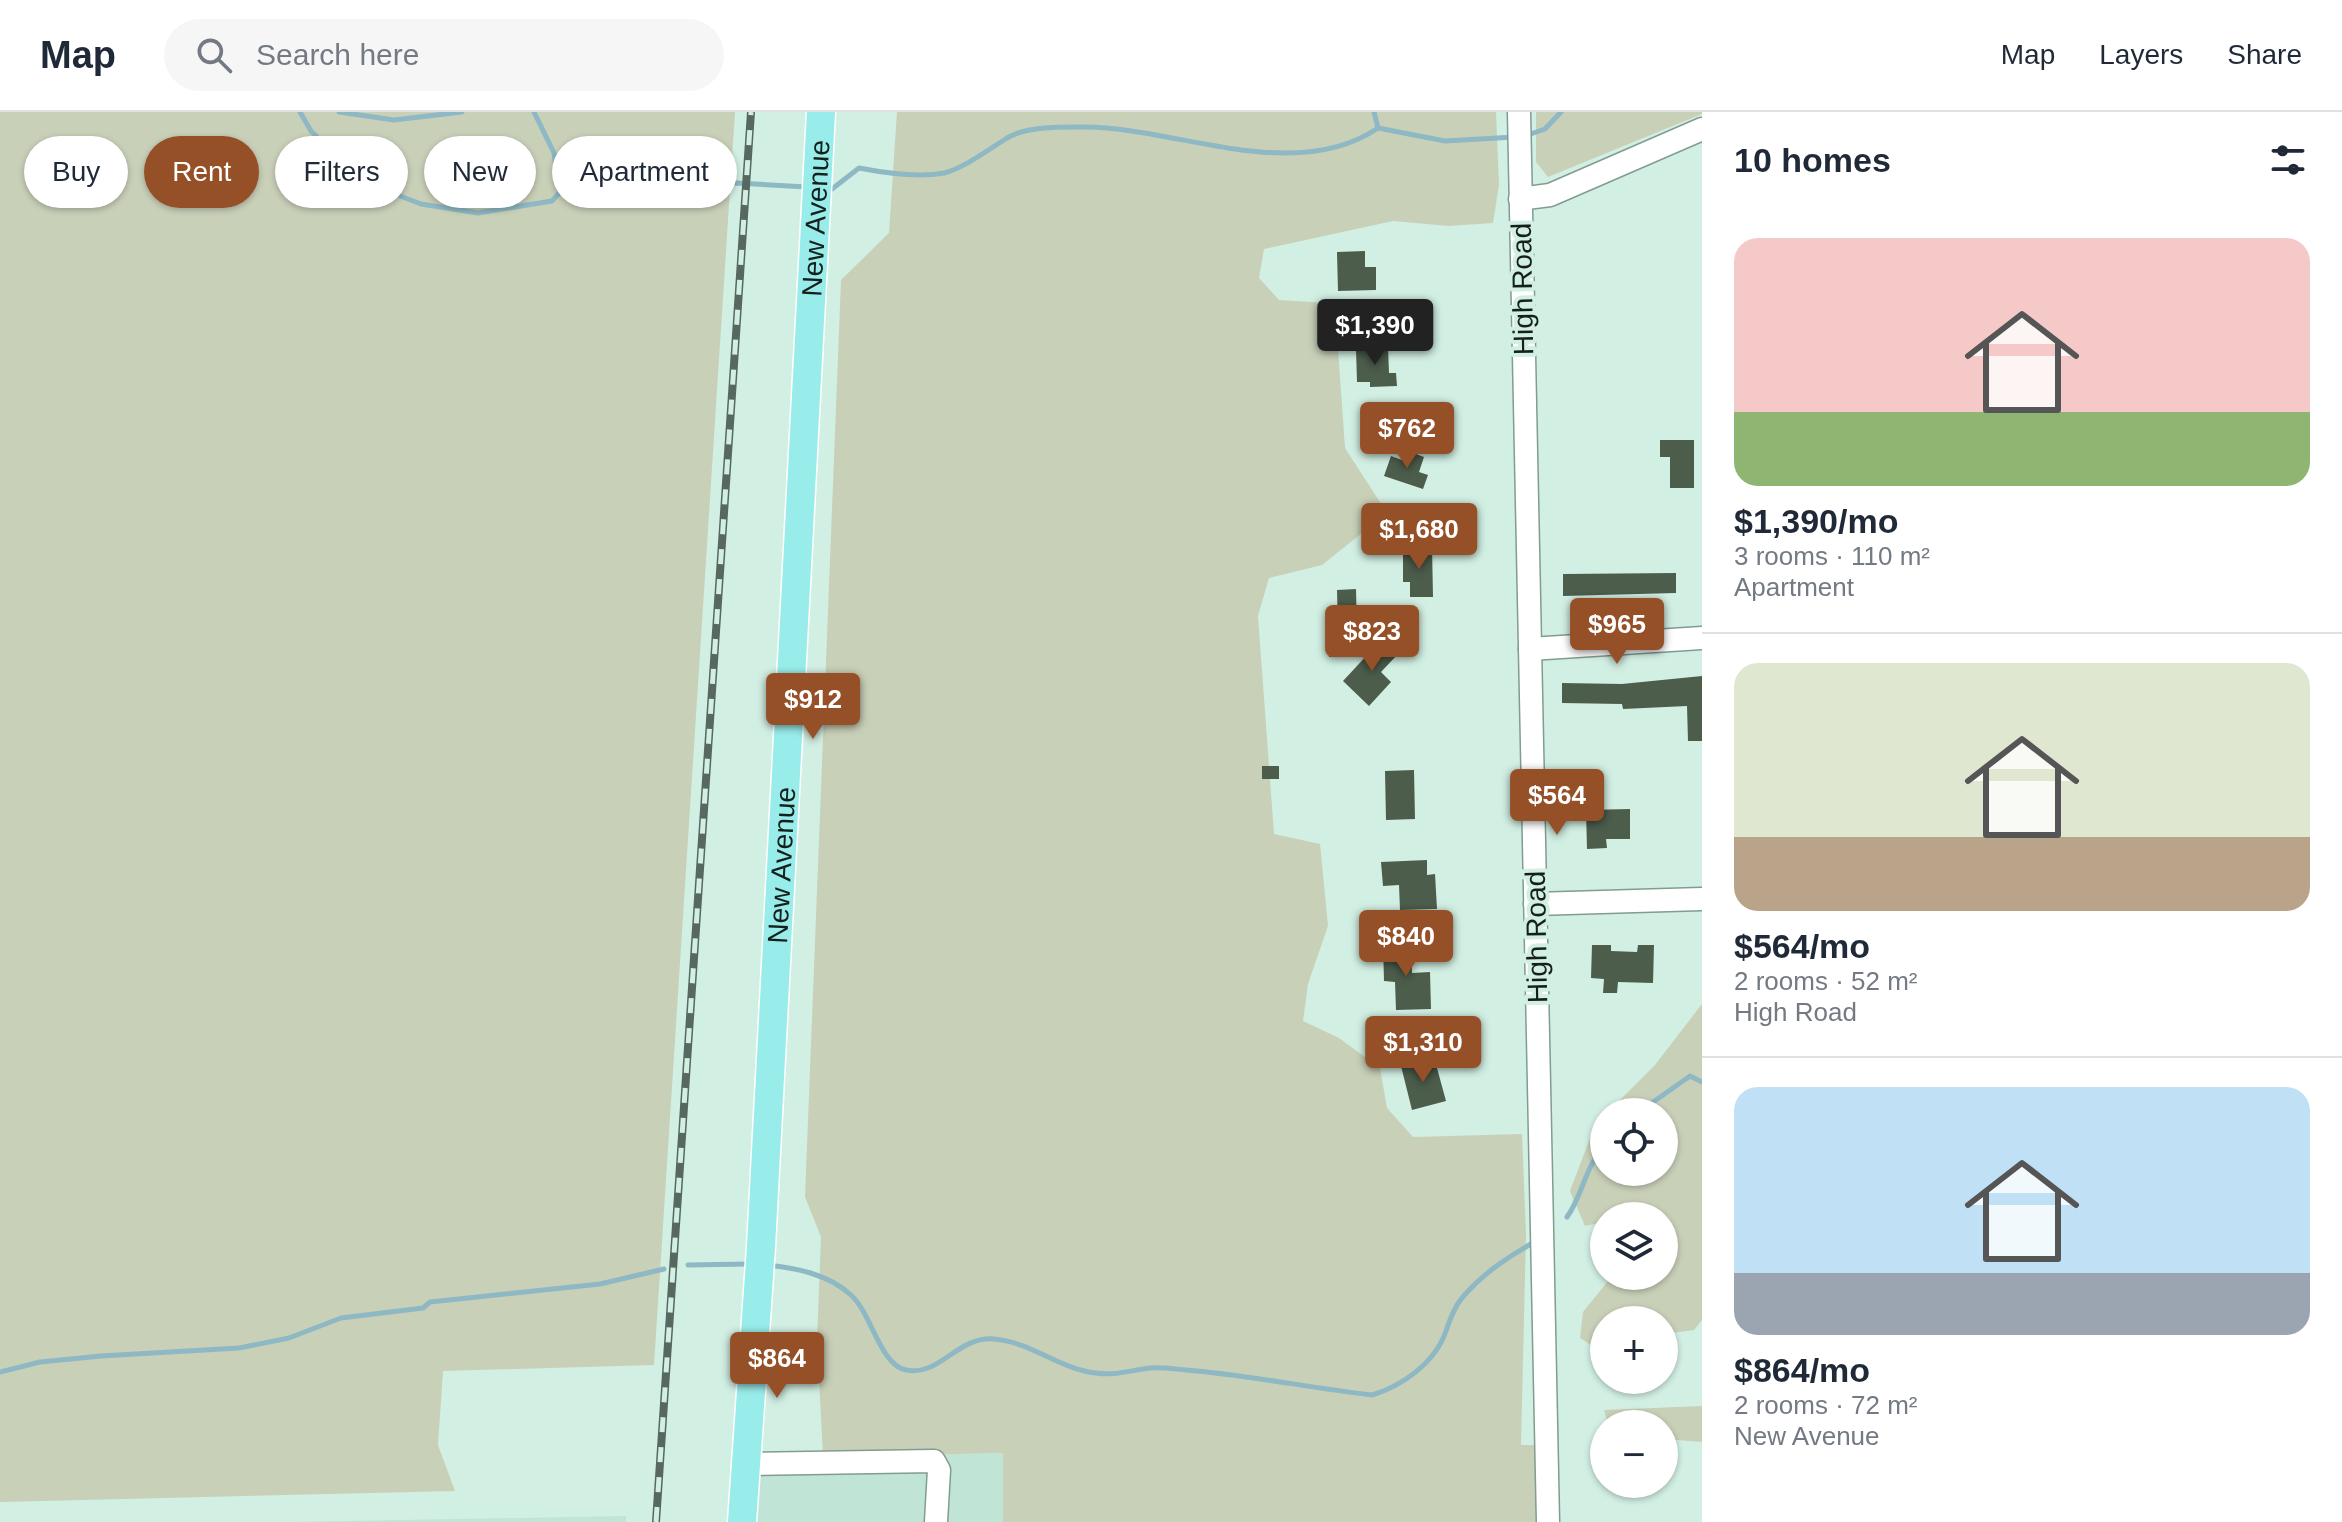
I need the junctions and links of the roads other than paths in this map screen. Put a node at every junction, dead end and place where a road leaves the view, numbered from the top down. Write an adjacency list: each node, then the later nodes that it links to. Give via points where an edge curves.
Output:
1 (821, 112): 9 (main road, New Avenue)
2 (1519, 112): 4 (street, High Road)
3 (1702, 129): 4 (street, via 1550,195)
4 (1520, 199): 6 (street, High Road)
5 (1702, 638): 6 (street)
6 (1530, 649): 8 (street, High Road)
7 (1702, 899): 8 (street)
8 (1535, 904): 12 (street, High Road)
9 (746, 1464): 10 (main road, New Avenue); 11 (street, via 934,1461 939,1470)
10 (742, 1522)
11 (936, 1522)
12 (1548, 1522)

